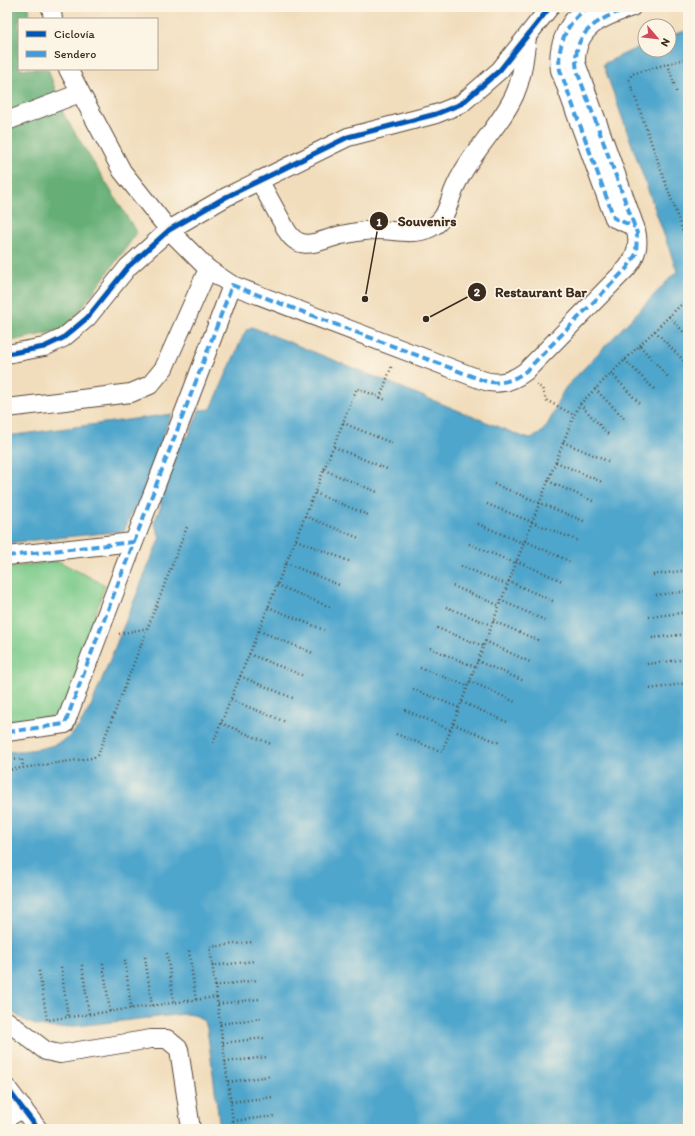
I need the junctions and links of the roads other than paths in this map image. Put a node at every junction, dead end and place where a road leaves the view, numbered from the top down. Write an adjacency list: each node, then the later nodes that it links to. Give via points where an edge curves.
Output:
1 (51, 7): 5 (street)
2 (550, 7): 6 (street)
3 (590, 7): 11 (street, via 580,14 567,30 560,50 560,70 614,218)
4 (632, 7): 11 (street, via 590,27 578,45 576,63)
5 (54, 18)
6 (527, 38): 10 (street, via 500,70 461,104 436,114 348,137); 10 (street, via 522,75 514,94 462,173 448,210 436,226 414,232 376,230 300,244 291,239)
7 (68, 70): 8 (street)
8 (80, 93): 9 (street); 12 (street, via 122,171)
9 (7, 121)
10 (259, 180): 12 (street)
11 (636, 227): 14 (street, via 637,247 627,268 526,371 514,379 500,382 482,380)
12 (169, 230): 13 (street); 15 (street, via 128,267 87,318 63,338 44,347)
13 (208, 269): 14 (street); 16 (street, via 164,368 150,385 131,393)
14 (232, 285): 17 (street, via 175,439)
15 (7, 354)
16 (7, 408)
17 (133, 542): 18 (street); 19 (street, via 65,724)
18 (7, 556)
19 (7, 732)
20 (7, 1021): 25 (street, via 46,1051 60,1054 151,1039 167,1039 179,1049)
21 (7, 1088): 22 (street)
22 (23, 1108): 23 (street); 24 (street)
23 (7, 1118)
24 (38, 1129)
25 (191, 1129)

